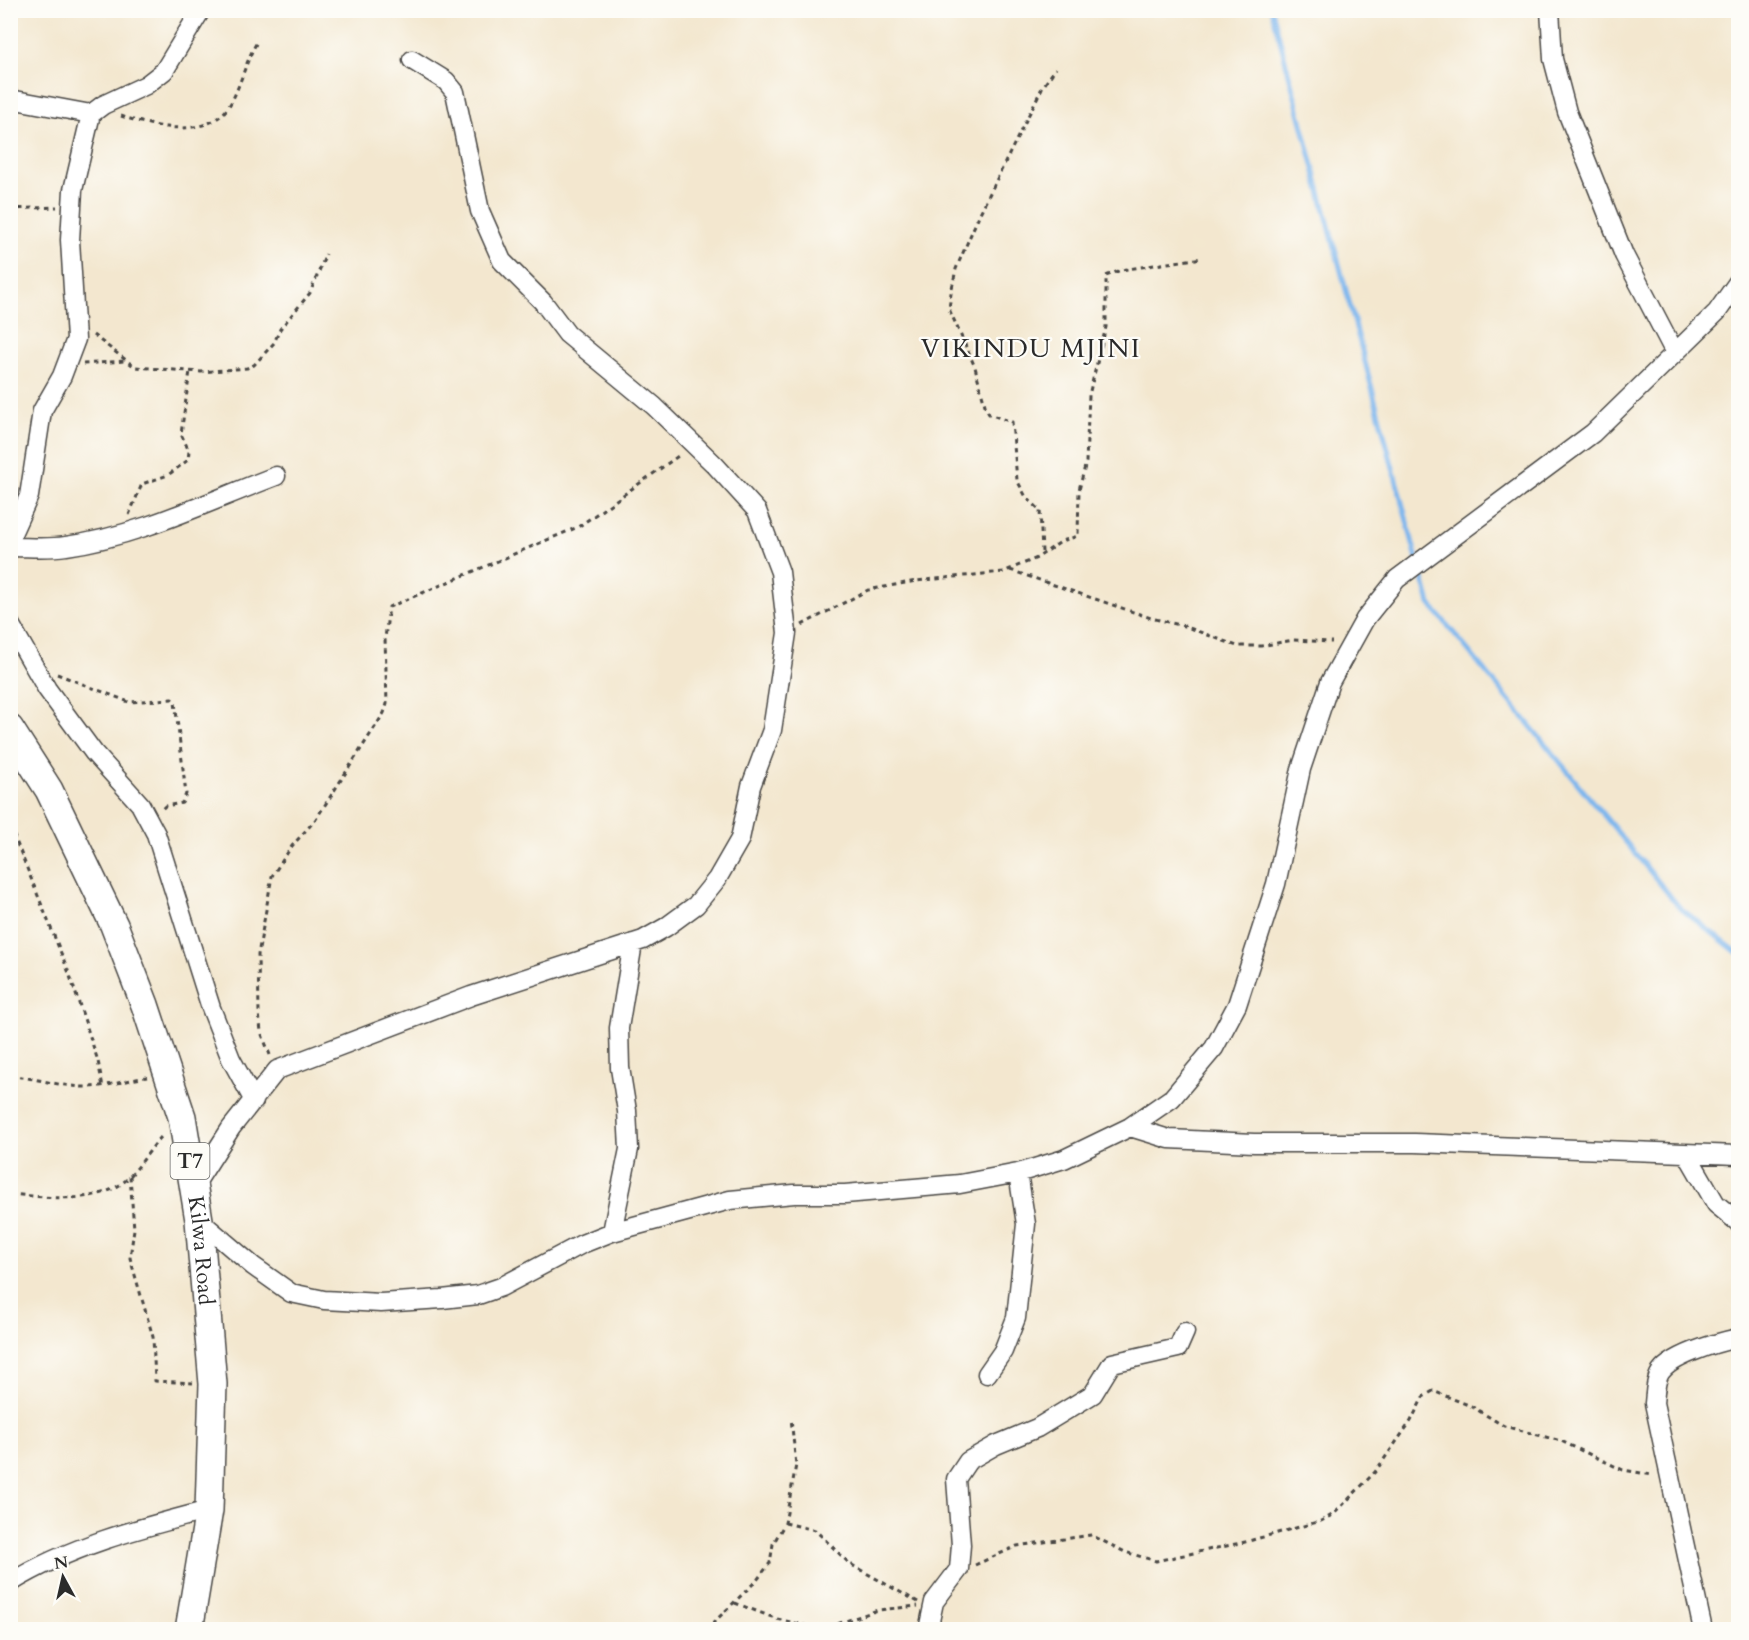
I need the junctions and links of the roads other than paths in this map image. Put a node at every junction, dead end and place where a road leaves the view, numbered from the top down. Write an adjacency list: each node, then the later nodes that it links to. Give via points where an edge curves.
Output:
1 (201, 10): 5 (street, via 164,71 146,85)
2 (1550, 10): 7 (street, via 1553,59 1567,112 1624,255)
3 (412, 60): 13 (street, via 446,81 455,92 480,211 502,261 543,302 567,334 654,406 757,511 780,572 788,633 772,730 751,786 740,839 717,879 696,905 666,927)
4 (10, 99): 5 (street)
5 (95, 111): 9 (street, via 73,190 70,240 77,329 66,365 42,411 29,496)
6 (1738, 282): 7 (street, via 1717,312)
7 (1674, 351): 15 (street, via 1593,433 1397,579 1365,619 1330,682 1301,769 1276,884 1237,1005 1214,1048 1179,1089)
8 (276, 476): 10 (street, via 165,522 95,541 63,547)
9 (10, 538)
10 (10, 547)
11 (10, 624): 14 (street, via 33,665 94,753 140,804 156,834 211,1008 231,1059)
12 (10, 729): 19 (highway, Kilwa Road / T7, via 49,790 114,925 182,1117)
13 (633, 943): 14 (street, via 471,996 277,1070); 22 (street, via 619,1028 629,1149)
14 (254, 1101): 19 (street, via 231,1128)
15 (1130, 1127): 16 (street, via 1169,1139 1414,1143); 18 (street, via 1064,1159)
16 (1687, 1154): 17 (street); 21 (street, via 1716,1204)
17 (1738, 1155)
18 (1018, 1173): 22 (street, via 914,1189 730,1200); 25 (street, via 1026,1224 1016,1318 1003,1351)
19 (194, 1186): 20 (highway, Kilwa Road / T7)
20 (199, 1220): 22 (street, via 291,1293 324,1300 381,1303 477,1295); 26 (highway, Kilwa Road / T7, via 213,1384)
21 (1738, 1222)
22 (612, 1232)
23 (1185, 1332): 29 (street, via 1178,1348 1112,1363 1093,1394 1037,1428 968,1461 956,1479 959,1569 934,1602)
24 (1738, 1338): 30 (street, via 1668,1365 1659,1375 1654,1403)
25 (987, 1374)
26 (209, 1510): 27 (street, via 97,1541); 28 (highway, Kilwa Road / T7)
27 (10, 1583)
28 (189, 1629)
29 (928, 1629)
30 (1703, 1629)

